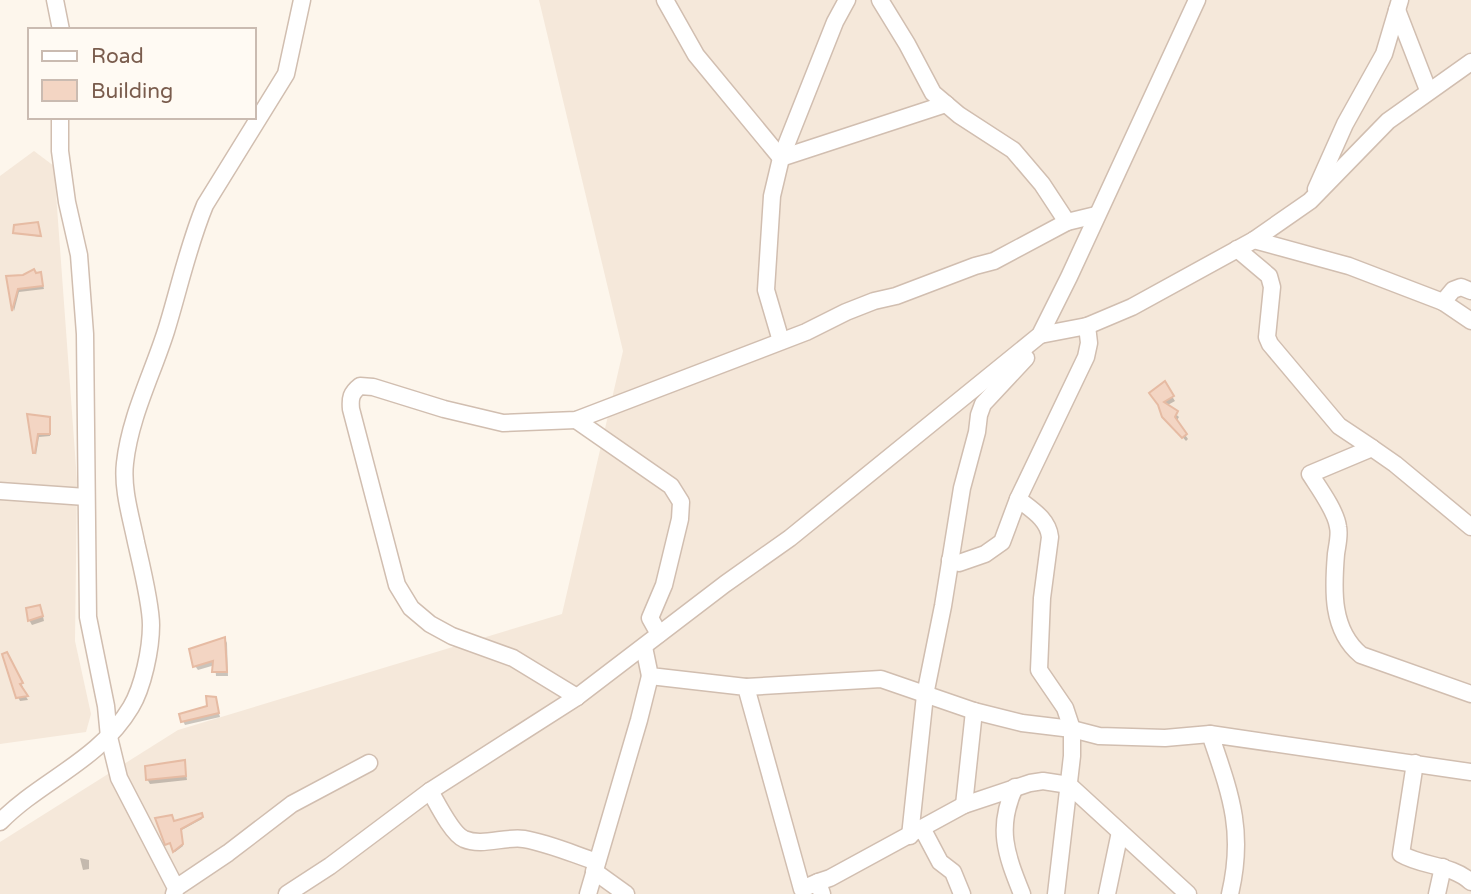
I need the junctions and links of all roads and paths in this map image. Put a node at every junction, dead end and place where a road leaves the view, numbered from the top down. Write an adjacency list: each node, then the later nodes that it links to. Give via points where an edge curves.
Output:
1 (55, 0): 8 (street)
2 (302, 0): 42 (street, via 286,74 197,224 166,332 131,429 125,465 129,513 151,625 144,673 132,706)
3 (665, 0): 13 (street, via 696,55)
4 (847, 0): 13 (street)
5 (880, 0): 11 (street, via 933,93)
6 (1197, 0): 15 (street)
7 (1398, 5): 10 (street); 14 (street, via 1384,54)
8 (61, 28)
9 (1471, 62): 10 (street)
10 (1428, 90): 14 (street, via 1388,121)
11 (946, 104): 13 (street); 16 (street, via 1013,150)
12 (60, 119): 28 (street, via 60,151 82,284)
13 (781, 158): 24 (street, via 772,196 766,281)
14 (1310, 201): 17 (street)
15 (1096, 215): 16 (street); 23 (street)
16 (1067, 222): 24 (street, via 994,261 874,301)
17 (1254, 240): 18 (street); 20 (street, via 1349,266)
18 (1237, 249): 22 (street, via 1132,307); 26 (street, via 1269,276 1270,344 1339,426)
19 (1471, 291): 20 (street, via 1453,290)
20 (1443, 302): 21 (street)
21 (1471, 321)
22 (1087, 326): 23 (street); 29 (street, via 1086,357)
23 (1036, 338): 31 (street, via 1027,358 982,404); 32 (street, via 790,538)
24 (781, 341): 25 (street)
25 (576, 420): 32 (street, via 671,486 681,502 664,585 650,618); 38 (street, via 503,423 373,387 360,386 350,400 397,585 411,608 441,630 513,658)
26 (1372, 448): 30 (street); 36 (street, via 1310,474 1338,527 1337,620 1362,655)
27 (0, 491): 28 (street)
28 (86, 497): 42 (street, via 88,617)
29 (1018, 499): 31 (street, via 1002,542 959,563); 40 (street, via 1049,528 1039,670 1065,708)
30 (1471, 527)
31 (950, 560): 37 (street)
32 (659, 634): 33 (street)
33 (644, 647): 34 (street); 38 (street)
34 (650, 676): 35 (street); 53 (street)
35 (746, 687): 37 (street, via 881,679); 58 (street)
36 (1471, 694)
37 (925, 695): 39 (street); 51 (street)
38 (577, 697): 48 (street)
39 (974, 711): 40 (street); 49 (street)
40 (1072, 729): 41 (street, via 1099,736); 46 (street)
41 (1210, 734): 44 (street); 67 (street, via 1237,831)
42 (109, 737): 50 (street); 57 (street, via 119,778)
43 (369, 762): 57 (street, via 292,804)
44 (1415, 763): 45 (street); 54 (street, via 1400,851)
45 (1471, 772)
46 (1069, 785): 47 (street, via 1043,781); 52 (street); 64 (street)
47 (1015, 787): 49 (street); 63 (street, via 1003,821 1007,853)
48 (430, 791): 53 (street, via 463,839 526,839); 59 (street)
49 (964, 805): 51 (street)
50 (0, 822)
51 (916, 832): 56 (street, via 830,878); 62 (street, via 953,872)
52 (1120, 832): 65 (street); 66 (street)
53 (595, 867): 60 (street); 61 (street)
54 (1443, 867): 55 (street); 68 (street)
55 (1471, 882)
56 (820, 888): 58 (street)
57 (175, 891)
58 (798, 892)
59 (287, 894)
60 (588, 894)
61 (626, 894)
62 (962, 894)
63 (1022, 894)
64 (1056, 894)
65 (1107, 894)
66 (1188, 894)
67 (1230, 894)
68 (1437, 894)

